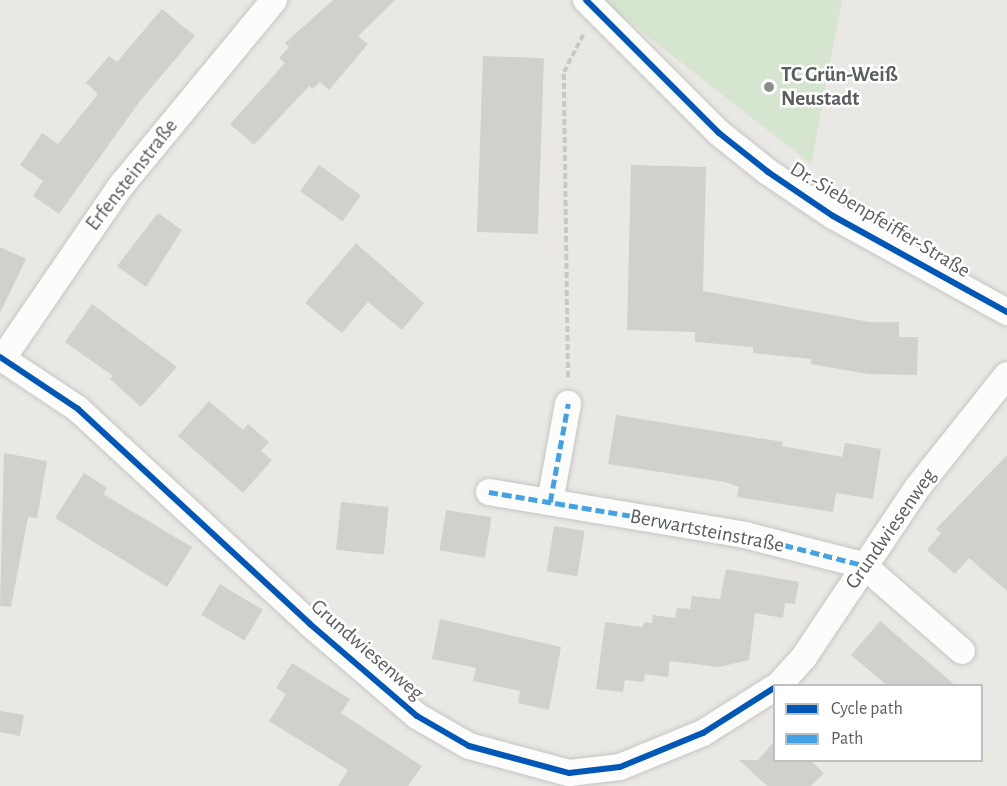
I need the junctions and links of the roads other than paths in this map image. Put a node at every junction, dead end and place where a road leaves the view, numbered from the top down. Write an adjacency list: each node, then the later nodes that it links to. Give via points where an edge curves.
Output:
1 (274, 0): 4 (street, Erfensteinstraße, via 120,187)
2 (590, 5): 3 (street, Dr.-Siebenpfeiffer-Straße, via 719,134 768,172 833,216)
3 (1007, 312)
4 (1, 358): 13 (street, Grundwiesenweg, via 78,409 417,716 469,746)
5 (1007, 375): 9 (street, Grundwiesenweg)
6 (568, 404): 8 (street)
7 (489, 492): 8 (street, Berwartsteinstraße)
8 (550, 502): 9 (street, Berwartsteinstraße, via 745,535)
9 (864, 565): 10 (street); 11 (street, Grundwiesenweg, via 804,657)
10 (962, 651)
11 (780, 684)
12 (773, 689): 13 (street, Grundwiesenweg, via 662,753)
13 (569, 779)

